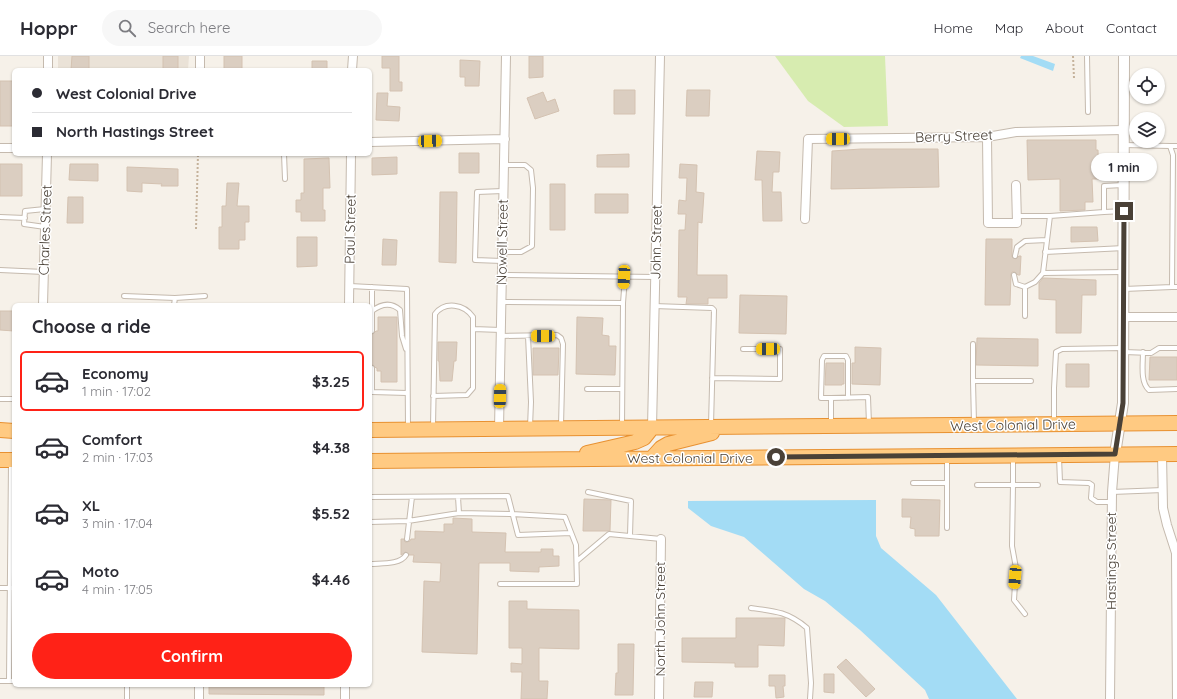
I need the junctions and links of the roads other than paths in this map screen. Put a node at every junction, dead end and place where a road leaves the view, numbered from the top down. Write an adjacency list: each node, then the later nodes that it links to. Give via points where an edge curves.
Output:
1 (48, 56): 8 (street)
2 (200, 56): 9 (street)
3 (353, 56): 10 (street)
4 (506, 56): 14 (street, Nowell Street)
5 (660, 56): 51 (street, John Street)
6 (1088, 56): 11 (lane)
7 (1124, 56): 12 (street, Hastings Street)
8 (48, 68)
9 (200, 68)
10 (352, 68)
11 (1088, 112)
12 (1124, 130): 13 (street, Berry Street, via 1016,132); 16 (street, Hastings Street)
13 (987, 137): 32 (street, via 988,223 1017,223); 36 (street, Berry Street, via 808,139)
14 (505, 139): 15 (street); 24 (street, Nowell Street)
15 (372, 142)
16 (1124, 144): 17 (lane); 27 (street, Hastings Street)
17 (1170, 146): 18 (lane); 55 (lane, via 1173,161)
18 (1177, 146)
19 (0, 148): 20 (street)
20 (12, 148)
21 (47, 156): 29 (street, Charles Street)
22 (284, 156): 25 (lane)
23 (351, 156): 52 (street, Paul Street)
24 (504, 165): 28 (street, Nowell Street); 40 (lane, via 525,165 531,170 532,246 521,252)
25 (285, 179)
26 (1016, 185): 32 (street)
27 (1124, 186): 30 (street, Hastings Street); 31 (lane, via 1104,186)
28 (504, 192): 40 (street, Nowell Street); 43 (lane, via 477,192 475,260)
29 (46, 209): 35 (lane, via 25,211); 37 (street, Charles Street)
30 (1124, 211): 31 (lane); 39 (street, Hastings Street)
31 (1104, 212): 33 (lane)
32 (1017, 216): 33 (lane)
33 (1050, 216): 38 (lane)
34 (0, 217): 35 (lane)
35 (24, 218): 37 (lane, via 24,224)
36 (805, 219)
37 (45, 227): 45 (street, Charles Street)
38 (1047, 240): 41 (lane); 42 (lane, via 1025,241 1017,247)
39 (1124, 248): 41 (lane); 46 (street, Hastings Street)
40 (502, 252): 43 (street, Nowell Street)
41 (1045, 252): 47 (lane)
42 (1015, 256)
43 (502, 260): 48 (street, Nowell Street)
44 (0, 270): 45 (lane)
45 (44, 272): 61 (street, Charles Street)
46 (1124, 272): 47 (lane); 56 (street, Hastings Street)
47 (1043, 273): 54 (lane, via 1035,282)
48 (502, 275): 50 (lane); 60 (street, Nowell Street)
49 (1014, 275): 54 (lane, via 1016,284)
50 (624, 277): 51 (lane); 64 (lane)
51 (655, 277): 65 (street, John Street)
52 (349, 286): 53 (lane); 63 (street, Paul Street)
53 (372, 287): 66 (lane); 79 (lane, via 407,289)
54 (1025, 287): 67 (lane)
55 (1175, 287): 56 (lane)
56 (1124, 289): 68 (street, Hastings Street)
57 (124, 296): 59 (lane)
58 (205, 296): 59 (lane)
59 (175, 298): 62 (lane)
60 (501, 302): 64 (lane); 72 (street, Nowell Street)
61 (43, 303)
62 (174, 303)
63 (349, 303)
64 (623, 303): 85 (lane)
65 (654, 306): 81 (lane, via 714,310); 103 (street, John Street)
66 (372, 311): 71 (lane); 79 (lane, via 386,305 396,306 400,310 402,336)
67 (1025, 316)
68 (1124, 317): 69 (street); 77 (street, Hastings Street)
69 (1177, 317)
70 (473, 329): 72 (lane); 88 (lane, via 471,392 467,395); 88 (lane, via 473,317 468,310 444,307 434,314)
71 (372, 331)
72 (501, 333): 73 (lane); 106 (street, Nowell Street)
73 (528, 336): 101 (lane, via 557,335 561,338); 107 (lane)
74 (973, 344): 82 (lane)
75 (1177, 348): 78 (lane, via 1159,348 1151,353)
76 (743, 349): 81 (lane, via 780,349 780,379)
77 (1124, 350): 78 (lane); 94 (lane, via 1062,349 1056,352); 95 (street, Hastings Street)
78 (1143, 352): 86 (lane, via 1145,387 1149,390)
79 (408, 353): 87 (lane)
80 (372, 368): 87 (lane, via 372,392)
81 (712, 378): 99 (lane)
82 (974, 381): 83 (lane); 96 (lane)
83 (1031, 381)
84 (587, 389): 85 (lane)
85 (622, 390): 102 (lane)
86 (1177, 390)
87 (407, 393): 104 (lane)
88 (433, 396): 105 (lane)
89 (831, 398): 90 (lane); 90 (lane, via 821,398 824,356 846,356); 97 (lane)
90 (848, 398): 98 (lane, via 868,398)
91 (12, 399): 92 (lane)
92 (0, 400)
93 (1177, 423): 95 (highway, West Colonial Drive)
94 (1054, 424): 95 (highway, West Colonial Drive); 96 (highway, West Colonial Drive)
95 (1120, 424): 111 (street, Hastings Street)
96 (974, 425): 98 (highway, West Colonial Drive)
97 (831, 426): 98 (highway, West Colonial Drive); 100 (highway, West Colonial Drive)
98 (868, 426)
99 (711, 427): 100 (highway, West Colonial Drive); 103 (highway, West Colonial Drive)
100 (738, 427): 117 (highway, via 668,444)
101 (561, 428): 102 (highway, West Colonial Drive); 107 (highway, West Colonial Drive)
102 (622, 428): 103 (highway, West Colonial Drive)
103 (652, 428): 118 (highway, via 644,438 635,442)
104 (408, 429): 105 (highway, West Colonial Drive); 110 (highway, West Colonial Drive)
105 (433, 429): 106 (highway, West Colonial Drive)
106 (499, 429): 107 (highway, West Colonial Drive)
107 (530, 429)
108 (0, 430): 109 (highway)
109 (12, 430)
110 (372, 430)
111 (1115, 454): 112 (highway, West Colonial Drive); 115 (highway, West Colonial Drive); 128 (street, Hastings Street)
112 (1162, 454): 113 (highway, West Colonial Drive); 126 (street)
113 (1177, 454)
114 (1013, 455): 115 (highway, West Colonial Drive); 116 (highway, West Colonial Drive); 123 (lane)
115 (1059, 455): 132 (lane, via 1060,482 1089,482 1092,485 1091,498 1097,502)
116 (947, 456): 117 (highway, West Colonial Drive); 122 (lane)
117 (652, 458): 118 (highway, West Colonial Drive)
118 (558, 459): 120 (highway, West Colonial Drive)
119 (8, 460): 147 (lane)
120 (372, 460)
121 (913, 483): 122 (lane)
122 (947, 483): 137 (lane)
123 (1012, 485): 124 (lane); 125 (lane); 149 (lane, via 1012,546 1016,568 1014,600)
124 (1038, 485)
125 (976, 486)
126 (1162, 490): 128 (lane); 161 (street, via 1166,525 1176,553)
127 (588, 492): 139 (lane, via 631,501)
128 (1112, 492): 132 (street, Hastings Street)
129 (372, 497): 130 (lane)
130 (412, 497): 131 (lane); 135 (lane)
131 (458, 497): 133 (lane); 134 (lane, via 508,496)
132 (1112, 502): 160 (street, Hastings Street)
133 (459, 513): 134 (lane); 135 (lane)
134 (512, 514): 138 (lane, via 565,517); 138 (lane, via 518,535)
135 (408, 521): 136 (lane); 140 (lane)
136 (372, 522)
137 (947, 528)
138 (571, 533): 143 (lane, via 576,545)
139 (630, 535): 141 (lane); 143 (lane, via 609,534)
140 (407, 539)
141 (661, 539): 158 (street, North John Street)
142 (406, 555): 144 (lane, via 399,561)
143 (577, 561): 145 (lane, via 577,584)
144 (372, 564)
145 (500, 584)
146 (0, 588): 147 (lane)
147 (12, 588): 151 (lane)
148 (751, 608): 159 (lane, via 785,613 807,628)
149 (1025, 614)
150 (0, 681): 151 (lane)
151 (9, 681)
152 (127, 687): 155 (lane)
153 (199, 687): 156 (street)
154 (345, 687): 157 (street)
155 (127, 699)
156 (199, 699)
157 (345, 699)
158 (659, 699)
159 (810, 699)
160 (1110, 699)
161 (1177, 699)

